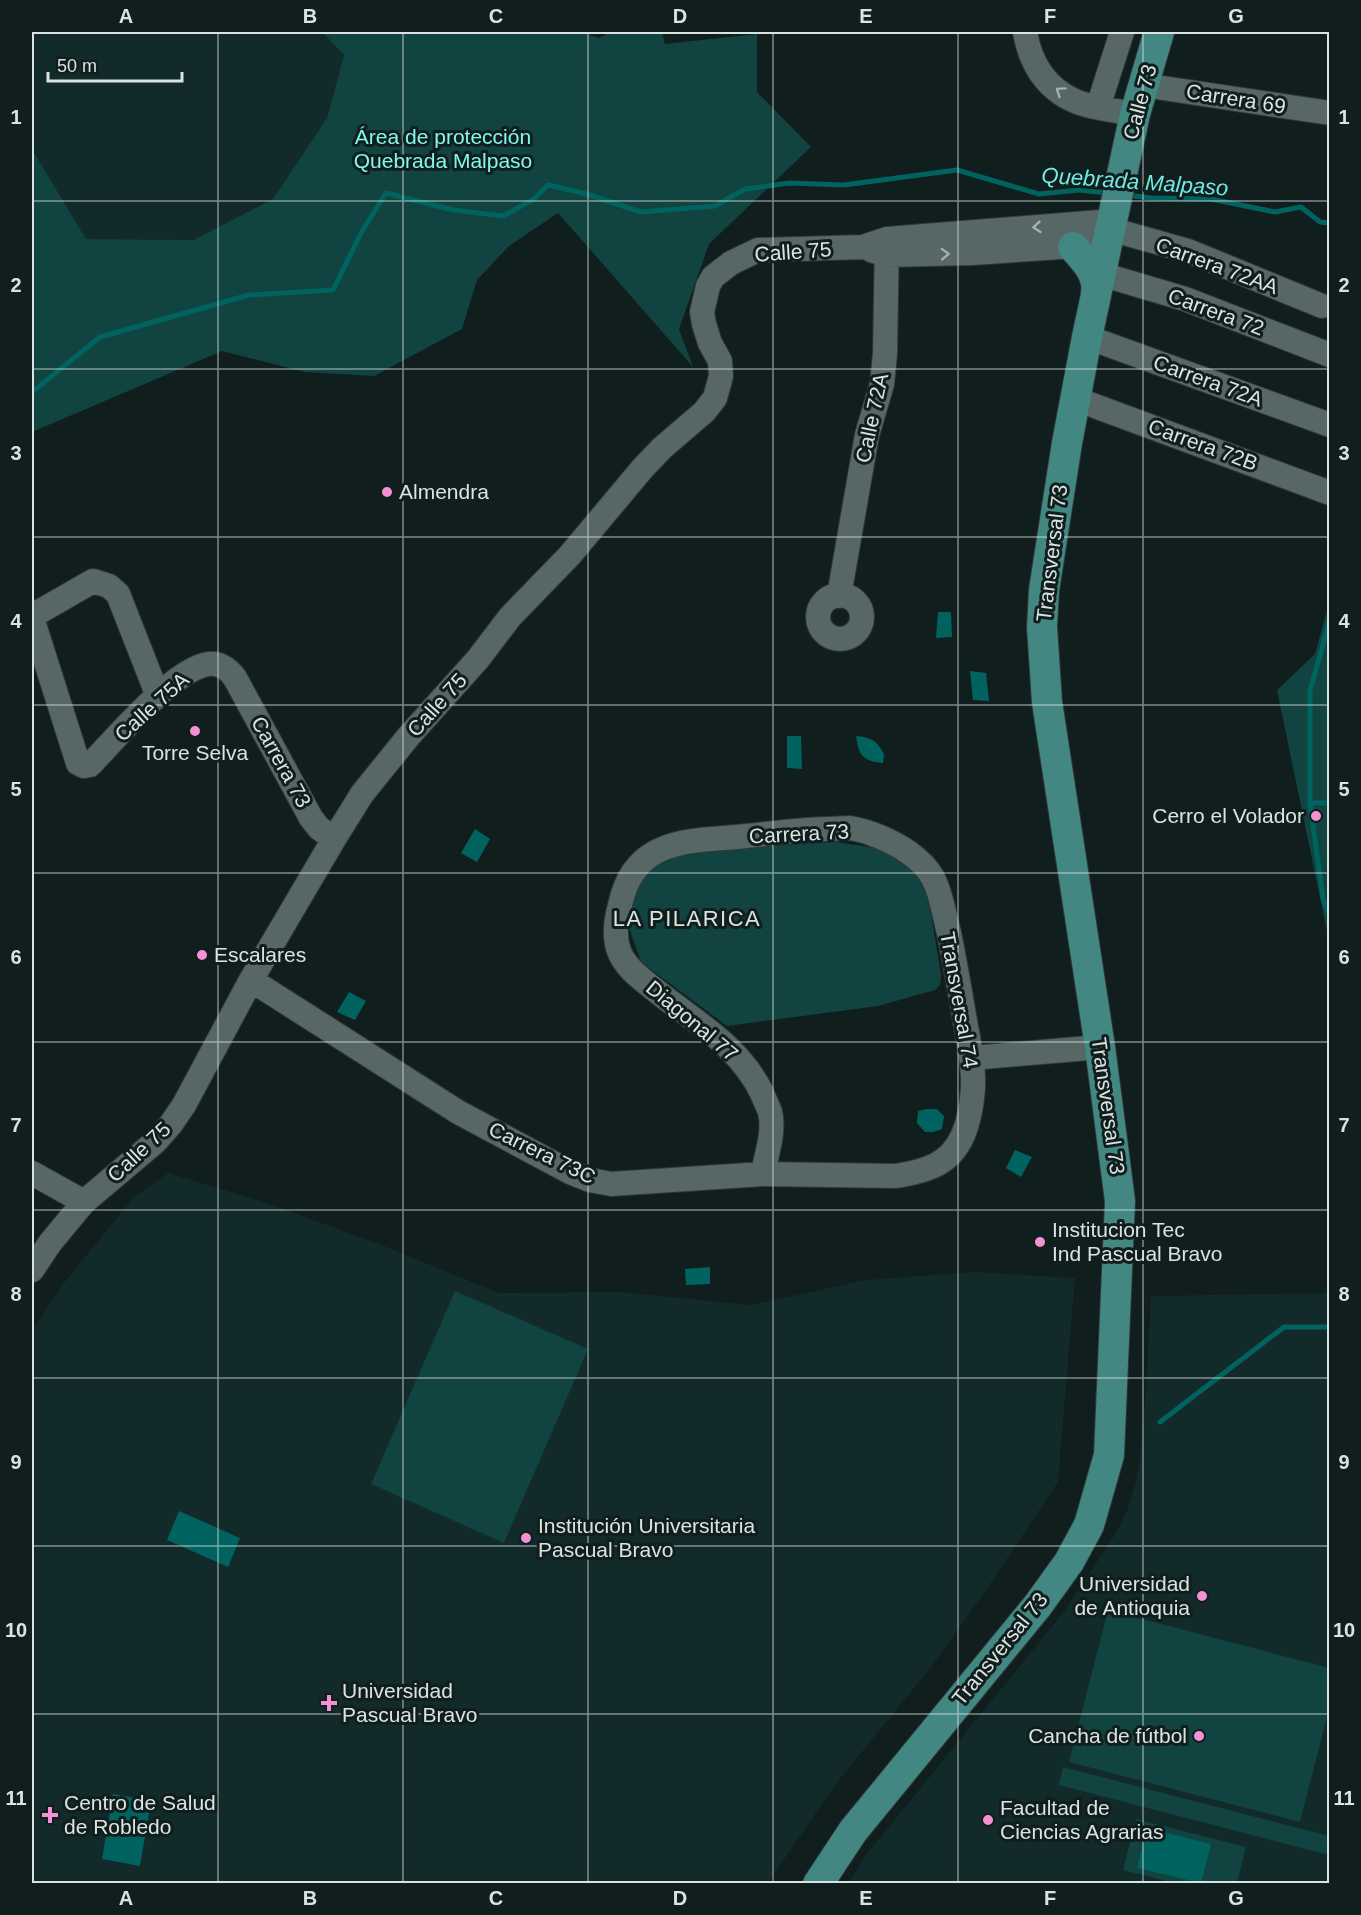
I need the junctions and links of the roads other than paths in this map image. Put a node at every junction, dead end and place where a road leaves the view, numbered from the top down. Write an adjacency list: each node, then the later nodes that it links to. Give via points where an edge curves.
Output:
1 (1025, 32): 5 (street, one-way to 1, via 1075,102 1043,78)
2 (1122, 32): 5 (street, Calle 73)
3 (1159, 32): 4 (main road, Calle 73)
4 (1143, 85): 6 (street, Carrera 69); 7 (main road, Calle 73)
5 (1098, 107): 7 (street)
6 (1329, 113)
7 (1135, 114): 8 (main road, Calle 73)
8 (1113, 216): 9 (street, Calle 75, one-way to 9); 11 (street, Calle 75); 12 (main road, Transversal 73); 13 (street, Carrera 72AA)
9 (1002, 240): 10 (street, Calle 75); 11 (street, Calle 75)
10 (887, 247): 19 (street, Calle 72A, via 882,384 867,435); 23 (street, Calle 75, via 758,250 731,262 713,277 702,312 710,343 720,361 715,398 642,469 570,555 510,617 381,770)
11 (1073, 247): 12 (main road, via 1086,261)
12 (1098, 288): 14 (main road, Transversal 73); 15 (street, Carrera 72, via 1185,299)
13 (1322, 306)
14 (1087, 337): 16 (main road, Transversal 73); 17 (street, Carrera 72A)
15 (1329, 355)
16 (1076, 399): 18 (street, Carrera 72B); 27 (main road, Transversal 73, via 1044,590 1042,627 1047,702)
17 (1329, 425)
18 (1329, 493)
19 (839, 596)
20 (32, 617): 22 (street, via 93,581 109,586 118,594); 22 (street, Calle 75A, via 78,763 90,765)
21 (235, 678): 22 (street, Calle 75A, via 222,666 203,665); 23 (street, Carrera 73, via 311,818)
22 (158, 696)
23 (333, 839): 26 (street, Calle 75)
24 (633, 870): 25 (street, Carrera 73, via 664,847 804,829 850,828 908,852 934,879); 31 (street, Diagonal 77, via 617,918 615,932 620,954 633,972 724,1043 748,1069 770,1112 771,1128)
25 (942, 903): 28 (street, Transversal 74)
26 (251, 980): 31 (street, Carrera 73C, via 458,1112 590,1180 611,1184); 32 (street, Calle 75, via 171,1124)
27 (1100, 1047): 28 (street); 34 (main road, Transversal 73, via 1120,1201 1111,1437 1089,1525 1044,1597 858,1824)
28 (972, 1058): 29 (street, Transversal 74, via 973,1088)
29 (964, 1133): 31 (street, Carrera 73C, via 946,1159 914,1173)
30 (32, 1173): 32 (street)
31 (762, 1174)
32 (84, 1202): 33 (street, Calle 75)
33 (32, 1270)
34 (818, 1884)

